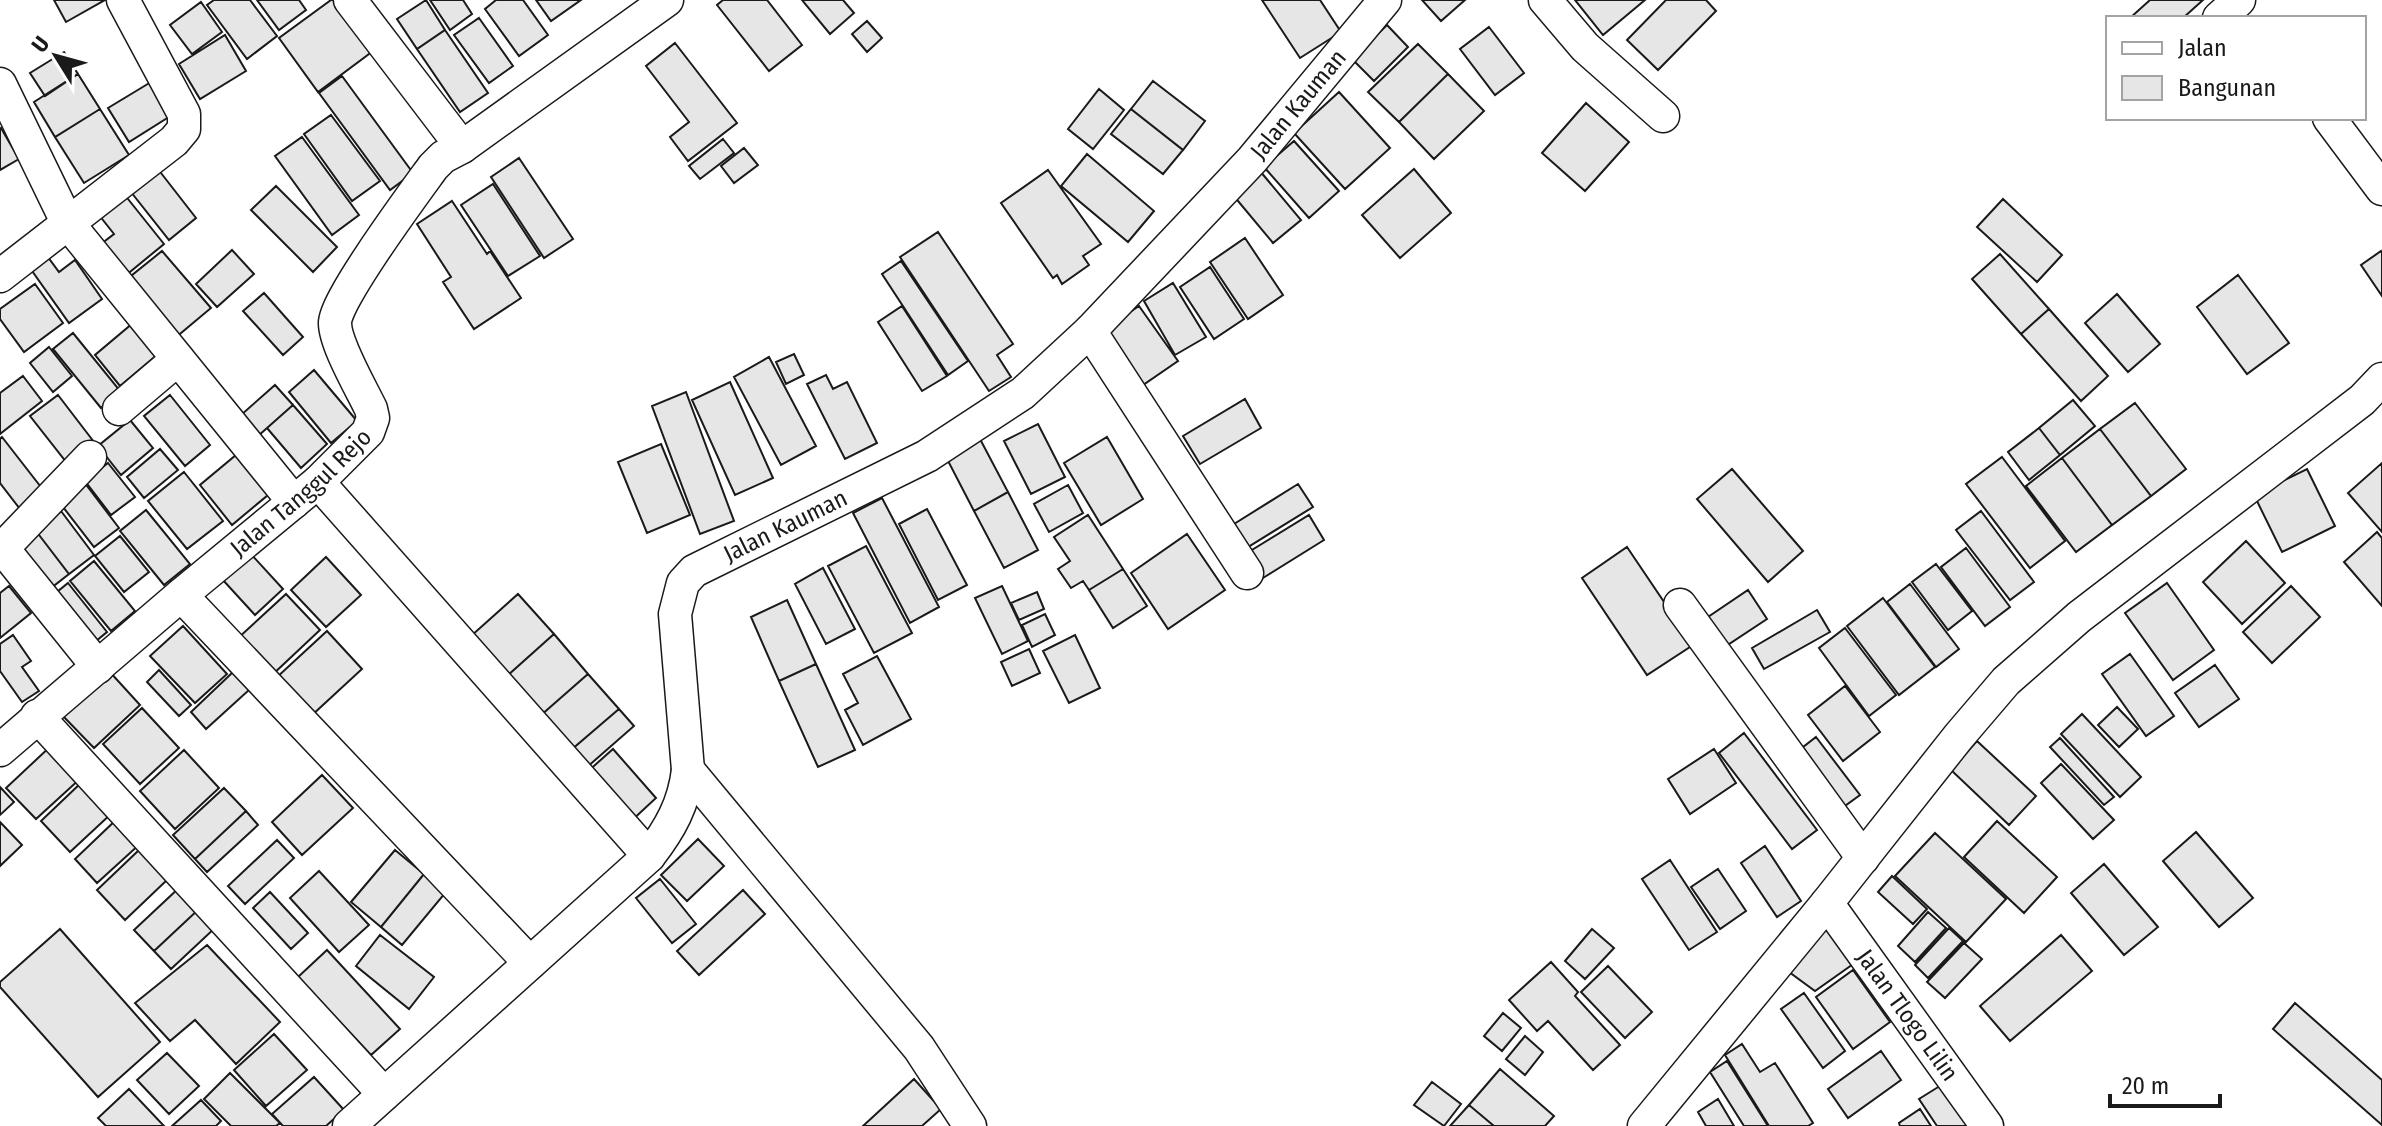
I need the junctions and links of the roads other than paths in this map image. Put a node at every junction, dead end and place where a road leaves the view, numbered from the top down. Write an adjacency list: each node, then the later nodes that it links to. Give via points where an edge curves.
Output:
1 (123, 0): 14 (street, via 184,114 184,129)
2 (350, 0): 12 (street)
3 (667, 0): 12 (street, Jalan Tanggul Rejo)
4 (1385, 0): 16 (street, Jalan Kauman, via 1252,160)
5 (1545, 0): 10 (street, via 1585,47)
6 (2241, 0): 7 (street); 8 (street)
7 (2221, 16)
8 (2254, 16)
9 (0, 84): 14 (street)
10 (1663, 116)
11 (2330, 120): 13 (street)
12 (462, 147): 21 (street, Jalan Tanggul Rejo, via 433,167 335,319 336,334 373,418 364,438)
13 (2382, 189)
14 (67, 222): 15 (street); 17 (street)
15 (0, 276)
16 (1090, 331): 23 (street); 29 (street, Jalan Kauman, via 1023,393 967,432 694,571 683,583 675,614)
17 (178, 359): 19 (street); 21 (street)
18 (2382, 379): 31 (street, via 2362,400 2079,617 2006,681)
19 (119, 409)
20 (90, 457): 22 (street)
21 (306, 492): 24 (street, Jalan Tanggul Rejo); 30 (street)
22 (1, 546): 26 (street)
23 (1247, 573)
24 (181, 595): 26 (street, Jalan Tanggul Rejo); 33 (street)
25 (1680, 605): 31 (street)
26 (98, 667): 27 (street, Jalan Tanggul Rejo)
27 (37, 716): 28 (street, Jalan Tanggul Rejo); 34 (street)
28 (0, 750)
29 (688, 770): 30 (street, Jalan Kauman, via 678,812); 36 (street, via 919,1048)
30 (649, 856): 33 (street, Jalan Kauman)
31 (1863, 858): 32 (street)
32 (1827, 903): 37 (street); 38 (street, Jalan Tlogo Lilin)
33 (530, 963): 34 (street, Jalan Kauman)
34 (384, 1094): 35 (street, Jalan Kauman)
35 (349, 1126)
36 (970, 1126)
37 (1644, 1126)
38 (1987, 1126)

